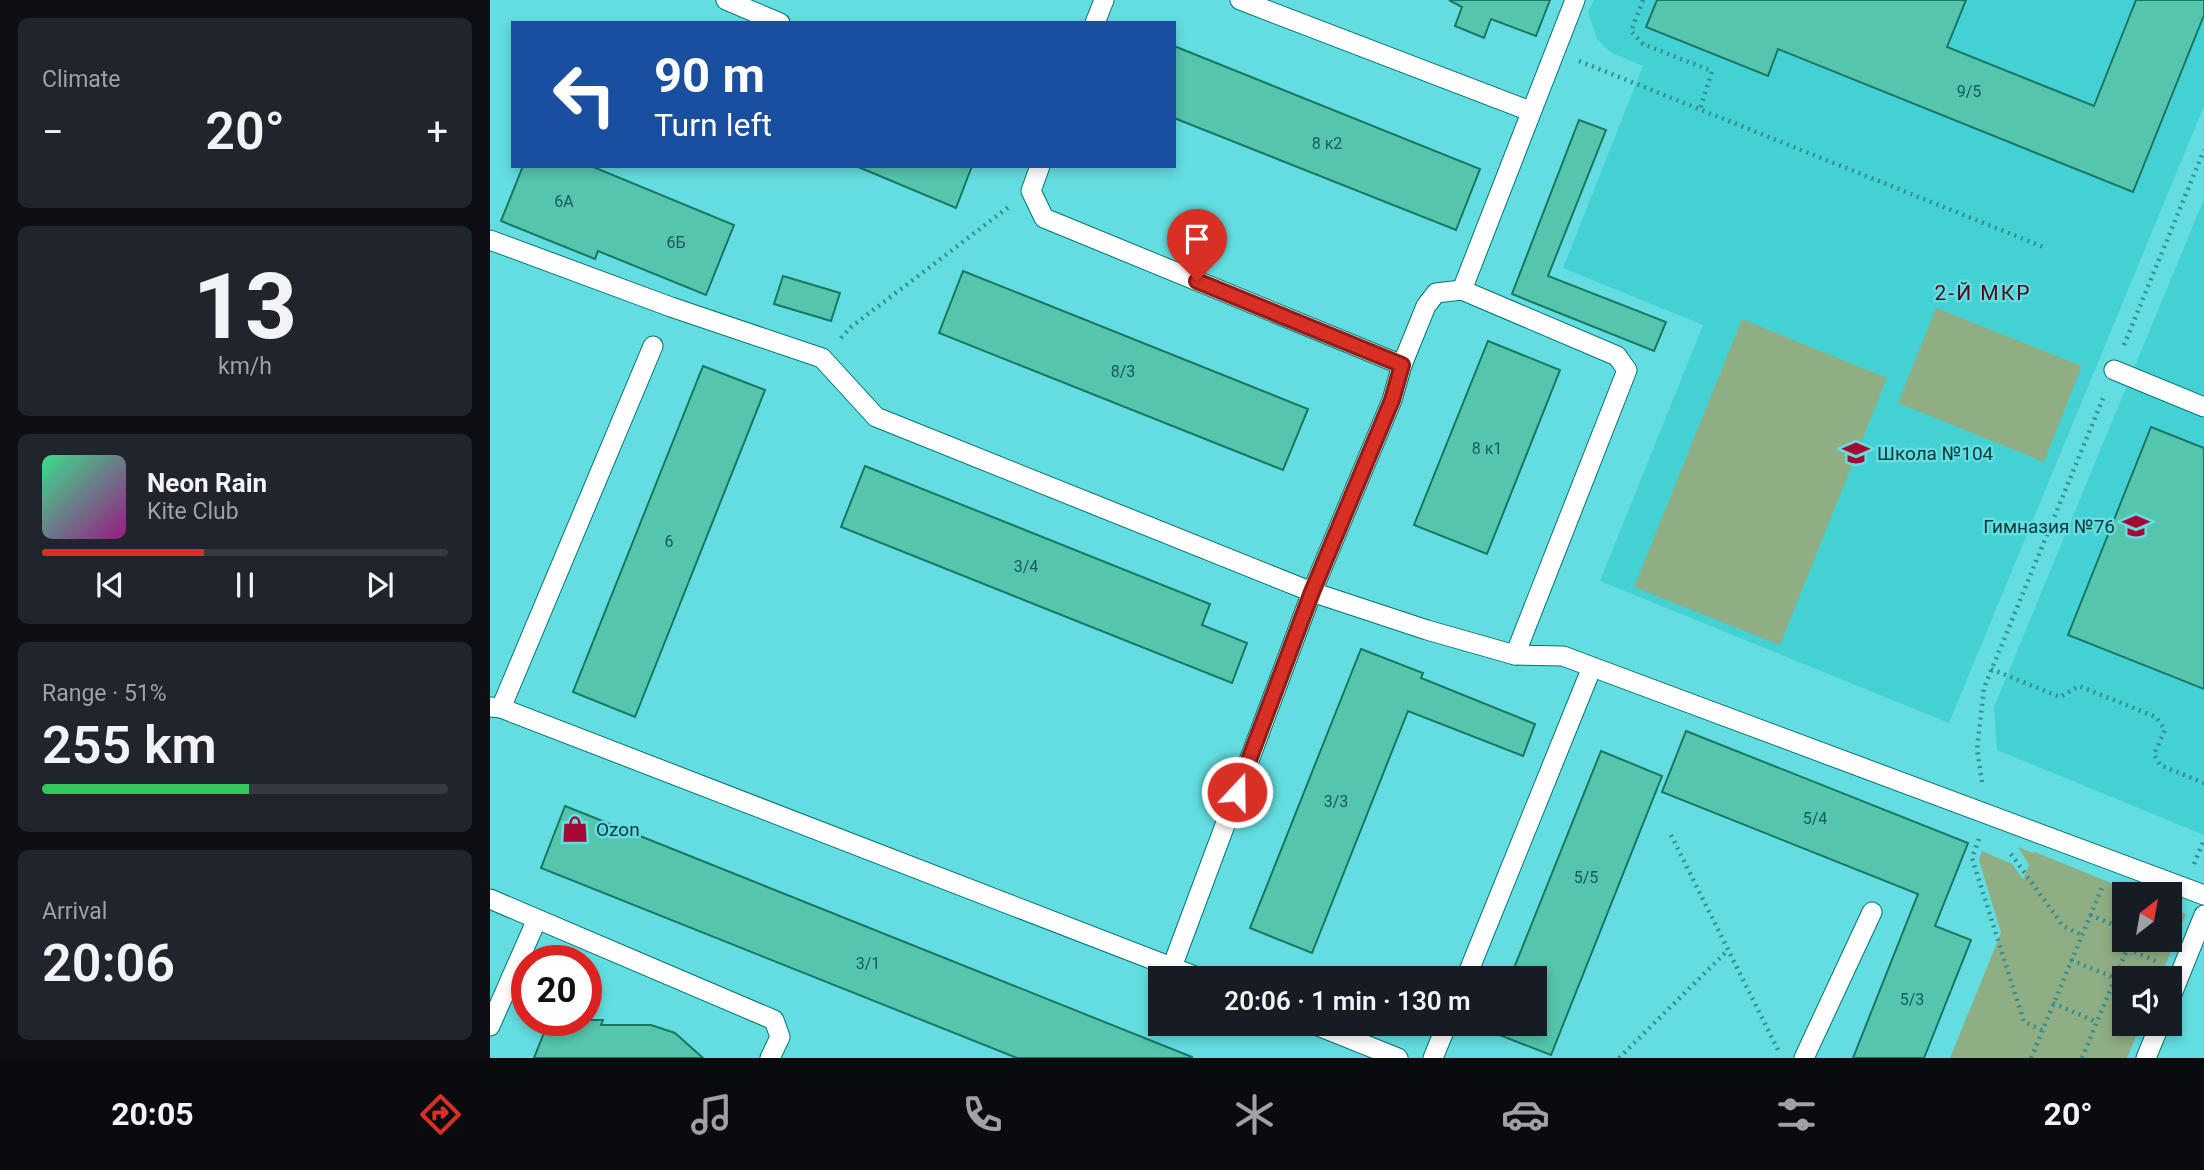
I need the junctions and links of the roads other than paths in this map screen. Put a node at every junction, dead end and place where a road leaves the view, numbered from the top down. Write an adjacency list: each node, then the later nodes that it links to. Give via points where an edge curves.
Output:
1 (726, 0): 5 (lane)
2 (1104, 0): 6 (lane)
3 (1240, 0): 7 (lane)
4 (1575, 0): 7 (lane)
5 (775, 21)
6 (1096, 21)
7 (1530, 111): 10 (lane)
8 (1039, 168): 12 (lane, via 1031,191 1044,218)
9 (490, 240): 15 (lane, via 822,358 876,417)
10 (1462, 290): 12 (lane, via 1436,293); 16 (lane, via 1617,356 1627,370)
11 (653, 345): 18 (lane)
12 (1402, 365): 15 (lane, via 1392,400)
13 (2114, 370): 14 (lane)
14 (2204, 407)
15 (1312, 592): 16 (lane); 25 (lane)
16 (1515, 655): 17 (lane, via 1563,656)
17 (1592, 667): 19 (lane); 26 (lane)
18 (495, 707): 24 (lane)
19 (2204, 895)
20 (490, 899): 23 (lane)
21 (1872, 912): 35 (lane)
22 (2204, 915): 27 (lane)
23 (537, 919): 28 (lane); 32 (lane, via 774,1020 779,1037)
24 (1169, 966)
25 (1172, 966)
26 (1471, 966)
27 (2182, 969)
28 (490, 1026)
29 (1343, 1036): 33 (lane)
30 (1442, 1036): 34 (lane)
31 (2155, 1036): 36 (lane)
32 (770, 1058)
33 (1398, 1058)
34 (1433, 1058)
35 (1804, 1058)
36 (2146, 1058)

